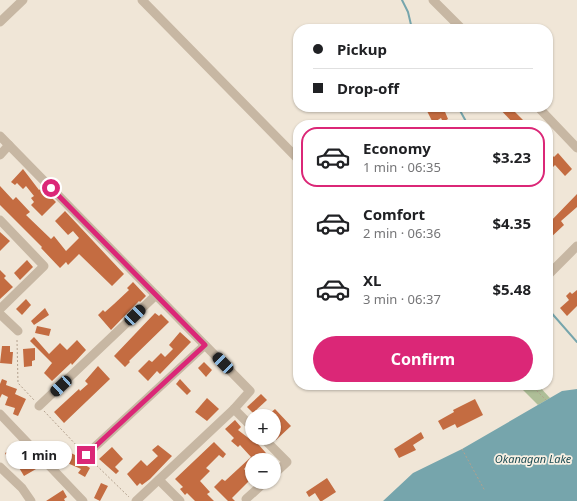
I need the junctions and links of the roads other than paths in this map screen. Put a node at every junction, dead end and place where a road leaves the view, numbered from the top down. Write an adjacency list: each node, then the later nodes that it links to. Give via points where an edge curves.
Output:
1 (23, 0): 4 (street)
2 (142, 0): 12 (street)
3 (433, 0): 5 (street)
4 (0, 22)
5 (457, 24)
6 (543, 112): 7 (street)
7 (550, 120)
8 (553, 123): 11 (street)
9 (0, 136): 10 (street)
10 (9, 145): 13 (street); 17 (street)
11 (577, 148)
12 (293, 154)
13 (0, 156)
14 (0, 220): 18 (street, via 44,266)
15 (577, 246): 16 (street)
16 (553, 270)
17 (156, 295): 21 (street); 22 (street)
18 (0, 309)
19 (0, 314): 20 (street)
20 (18, 331)
21 (205, 345): 23 (street, via 250,391); 28 (street)
22 (39, 406)
23 (234, 409): 25 (street); 32 (street)
24 (0, 414): 37 (street)
25 (245, 420)
26 (270, 445): 27 (street)
27 (278, 453)
28 (86, 455)
29 (281, 456): 31 (street, via 287,462)
30 (0, 467): 36 (street, via 22,488)
31 (281, 468)
32 (159, 480): 34 (street); 38 (street)
33 (257, 489): 35 (street)
34 (132, 499)
35 (246, 499)
36 (31, 501)
37 (83, 501)
38 (180, 501)

